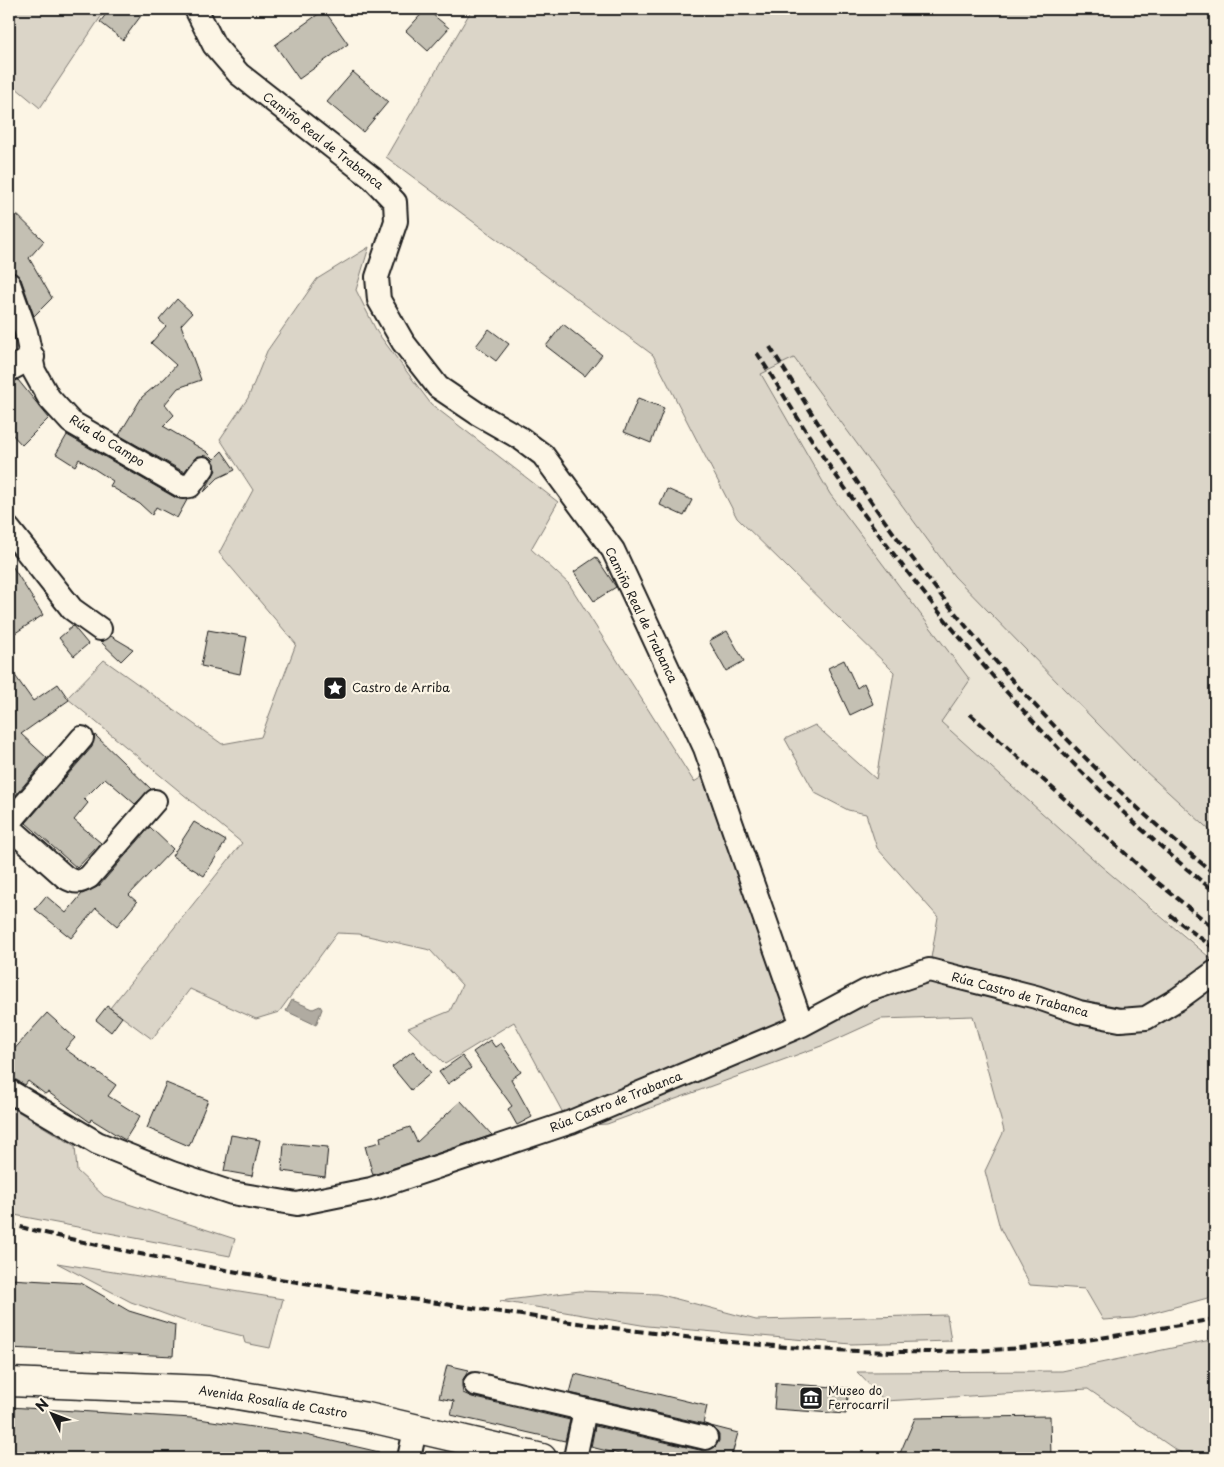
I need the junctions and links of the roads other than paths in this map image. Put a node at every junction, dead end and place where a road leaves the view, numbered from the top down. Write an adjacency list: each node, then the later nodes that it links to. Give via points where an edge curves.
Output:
1 (196, 9): 12 (street, Camiño Real de Trabanca, via 214,44 239,74 372,178 395,202 396,221 377,278 379,300 403,342 438,387 543,455 613,550 705,748)
2 (9, 284): 3 (street, Rúa do Campo)
3 (32, 357): 4 (street); 5 (street, Rúa do Campo, via 34,371 49,398 71,422 184,487 190,486)
4 (9, 370)
5 (203, 468)
6 (9, 529): 7 (street, via 72,609)
7 (100, 629)
8 (82, 738): 10 (street)
9 (155, 801): 10 (street, via 80,882 65,877)
10 (9, 825)
11 (1215, 972): 12 (street, Rúa Castro de Trabanca, via 1146,1018 1120,1020 1079,1012 1036,997 929,970 866,991)
12 (802, 1025): 13 (street, Rúa Castro de Trabanca, via 571,1122 371,1189 296,1204 232,1193 172,1173 97,1143)
13 (9, 1092)
14 (9, 1382): 17 (main road, Avenida Rosalía de Castro, via 208,1390 367,1417)
15 (475, 1384): 16 (street)
16 (585, 1410): 18 (street); 21 (street)
17 (416, 1430): 19 (street); 20 (main road, Avenida Rosalía de Castro)
18 (706, 1438)
19 (409, 1458)
20 (542, 1458)
21 (575, 1458)

